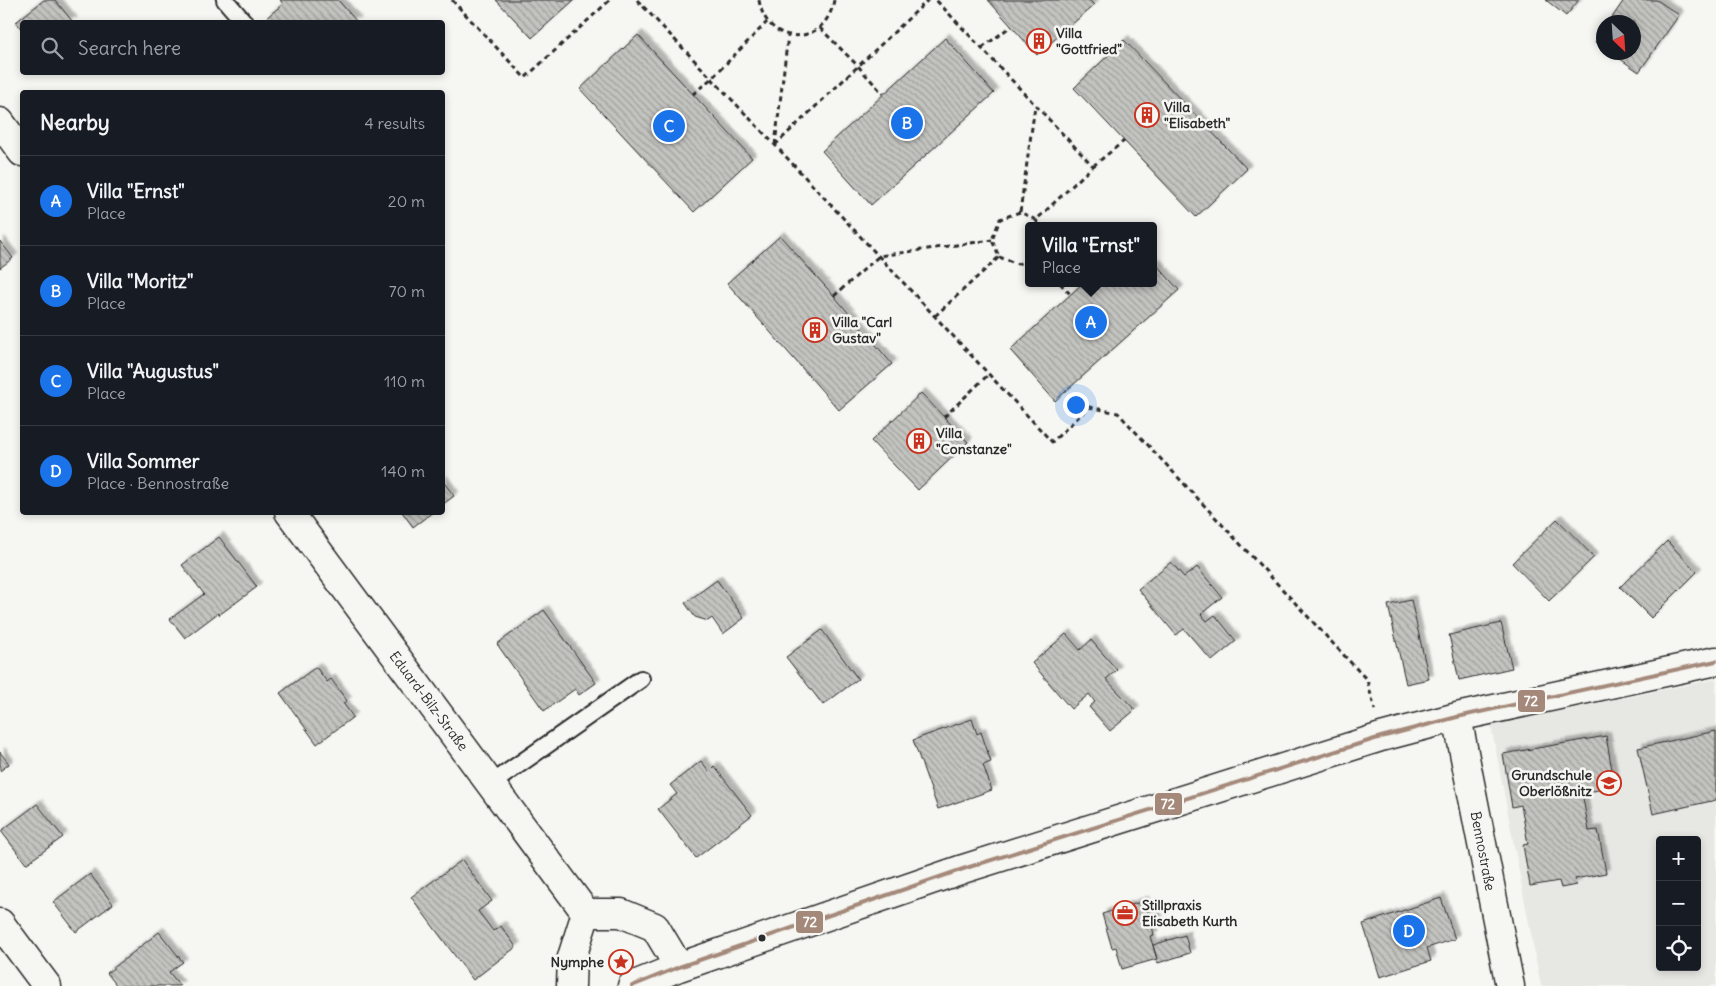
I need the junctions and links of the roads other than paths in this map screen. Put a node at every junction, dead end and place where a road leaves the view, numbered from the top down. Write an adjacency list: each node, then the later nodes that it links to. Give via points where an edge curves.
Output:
1 (225, 0): 2 (lane)
2 (242, 20)
3 (0, 122): 4 (street)
4 (20, 149)
5 (291, 515): 9 (street, Eduard-Bilz-Straße)
6 (1716, 661): 8 (street)
7 (641, 679): 9 (lane)
8 (1457, 716): 12 (street, via 963,869); 16 (street, Bennostraße)
9 (491, 784): 10 (street, Eduard-Bilz-Straße)
10 (586, 913): 12 (street, via 621,913 655,927); 14 (street, via 572,957)
11 (0, 923): 13 (street)
12 (675, 976): 15 (street)
13 (47, 986)
14 (571, 986)
15 (632, 986)
16 (1510, 986)

